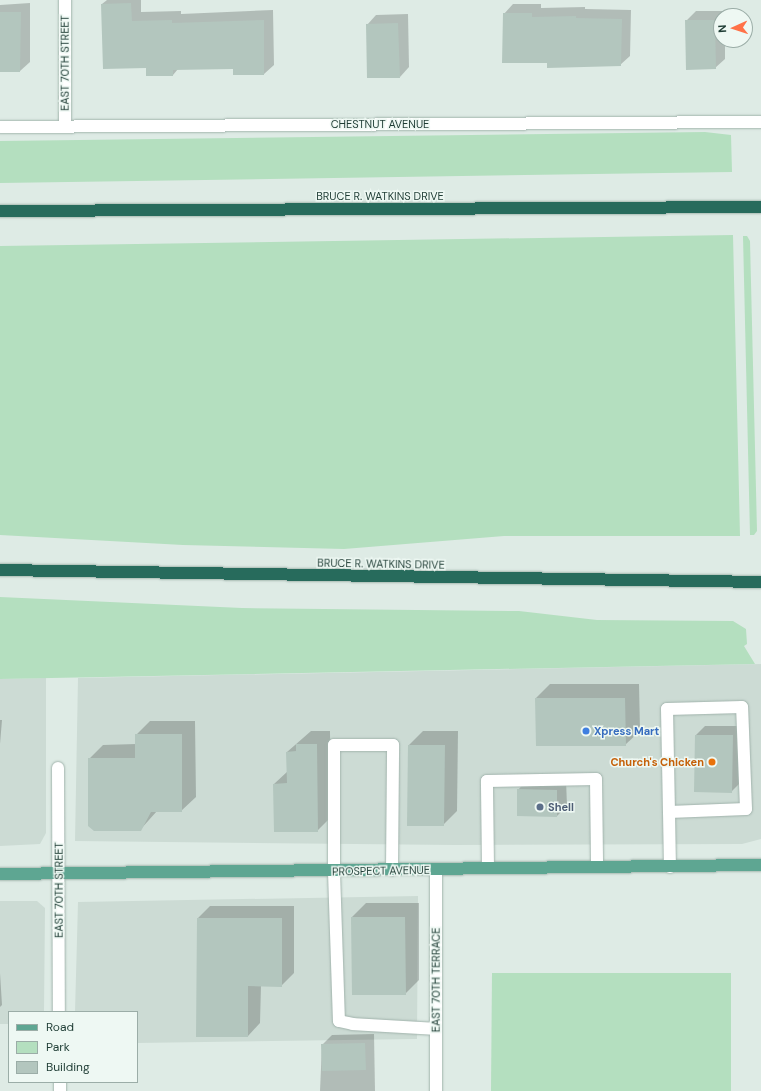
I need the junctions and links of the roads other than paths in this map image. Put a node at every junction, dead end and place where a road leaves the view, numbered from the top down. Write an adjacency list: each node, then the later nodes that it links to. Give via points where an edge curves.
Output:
1 (65, 0): 4 (street, EAST 70TH STREET)
2 (761, 122): 4 (street, CHESTNUT AVENUE)
3 (0, 126): 4 (street, CHESTNUT AVENUE)
4 (65, 126)
5 (761, 207): 6 (highway, BRUCE R. WATKINS DRIVE)
6 (0, 211)
7 (0, 570): 8 (highway, BRUCE R. WATKINS DRIVE)
8 (761, 582)
9 (58, 768): 19 (street, EAST 70TH STREET)
10 (669, 812): 10 (street, via 746,809 742,707 667,708); 12 (street)
11 (761, 865): 12 (main road, PROSPECT AVENUE)
12 (670, 866): 13 (main road, PROSPECT AVENUE)
13 (597, 867): 14 (main road, PROSPECT AVENUE); 14 (street, via 596,779 487,781)
14 (488, 868): 15 (main road, PROSPECT AVENUE)
15 (436, 869): 16 (main road, PROSPECT AVENUE); 21 (street, EAST 70TH TERRACE)
16 (392, 870): 17 (main road, PROSPECT AVENUE); 17 (street, via 394,745 334,745)
17 (334, 872): 19 (main road, PROSPECT AVENUE); 21 (street, via 339,1021)
18 (0, 874): 19 (main road, PROSPECT AVENUE)
19 (59, 874): 20 (street, EAST 70TH STREET)
20 (59, 1011)
21 (436, 1029): 22 (street, EAST 70TH TERRACE)
22 (436, 1091)

